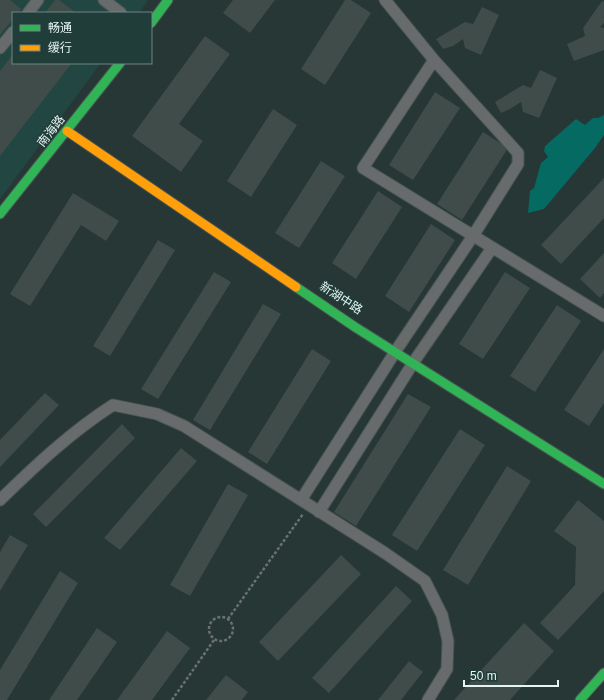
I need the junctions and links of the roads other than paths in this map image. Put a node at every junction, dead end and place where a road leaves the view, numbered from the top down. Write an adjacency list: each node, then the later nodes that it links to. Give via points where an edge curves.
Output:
1 (38, 0): 5 (street)
2 (104, 0): 6 (street)
3 (168, 0): 7 (street)
4 (385, 0): 10 (street)
5 (29, 12)
6 (120, 12)
7 (152, 22)
8 (12, 33): 9 (street)
9 (0, 48)
10 (434, 60): 14 (street, via 518,153 518,164); 14 (street, via 363,168)
11 (119, 64): 12 (street, 南海路)
12 (66, 131): 13 (street, 南海路); 17 (street, 新湖中路)
13 (0, 214)
14 (473, 236): 15 (street); 17 (street)
15 (492, 248): 16 (street); 18 (street)
16 (604, 316)
17 (396, 350): 18 (street, 新湖中路); 21 (street)
18 (414, 362): 19 (street, 新湖中路); 22 (street)
19 (604, 484)
20 (0, 500): 21 (street, via 48,454 113,405 157,414 184,426)
21 (305, 503): 22 (street)
22 (320, 512): 24 (street, via 424,581 442,615 448,642 448,669)
23 (604, 673): 25 (street)
24 (428, 700)
25 (580, 700)

